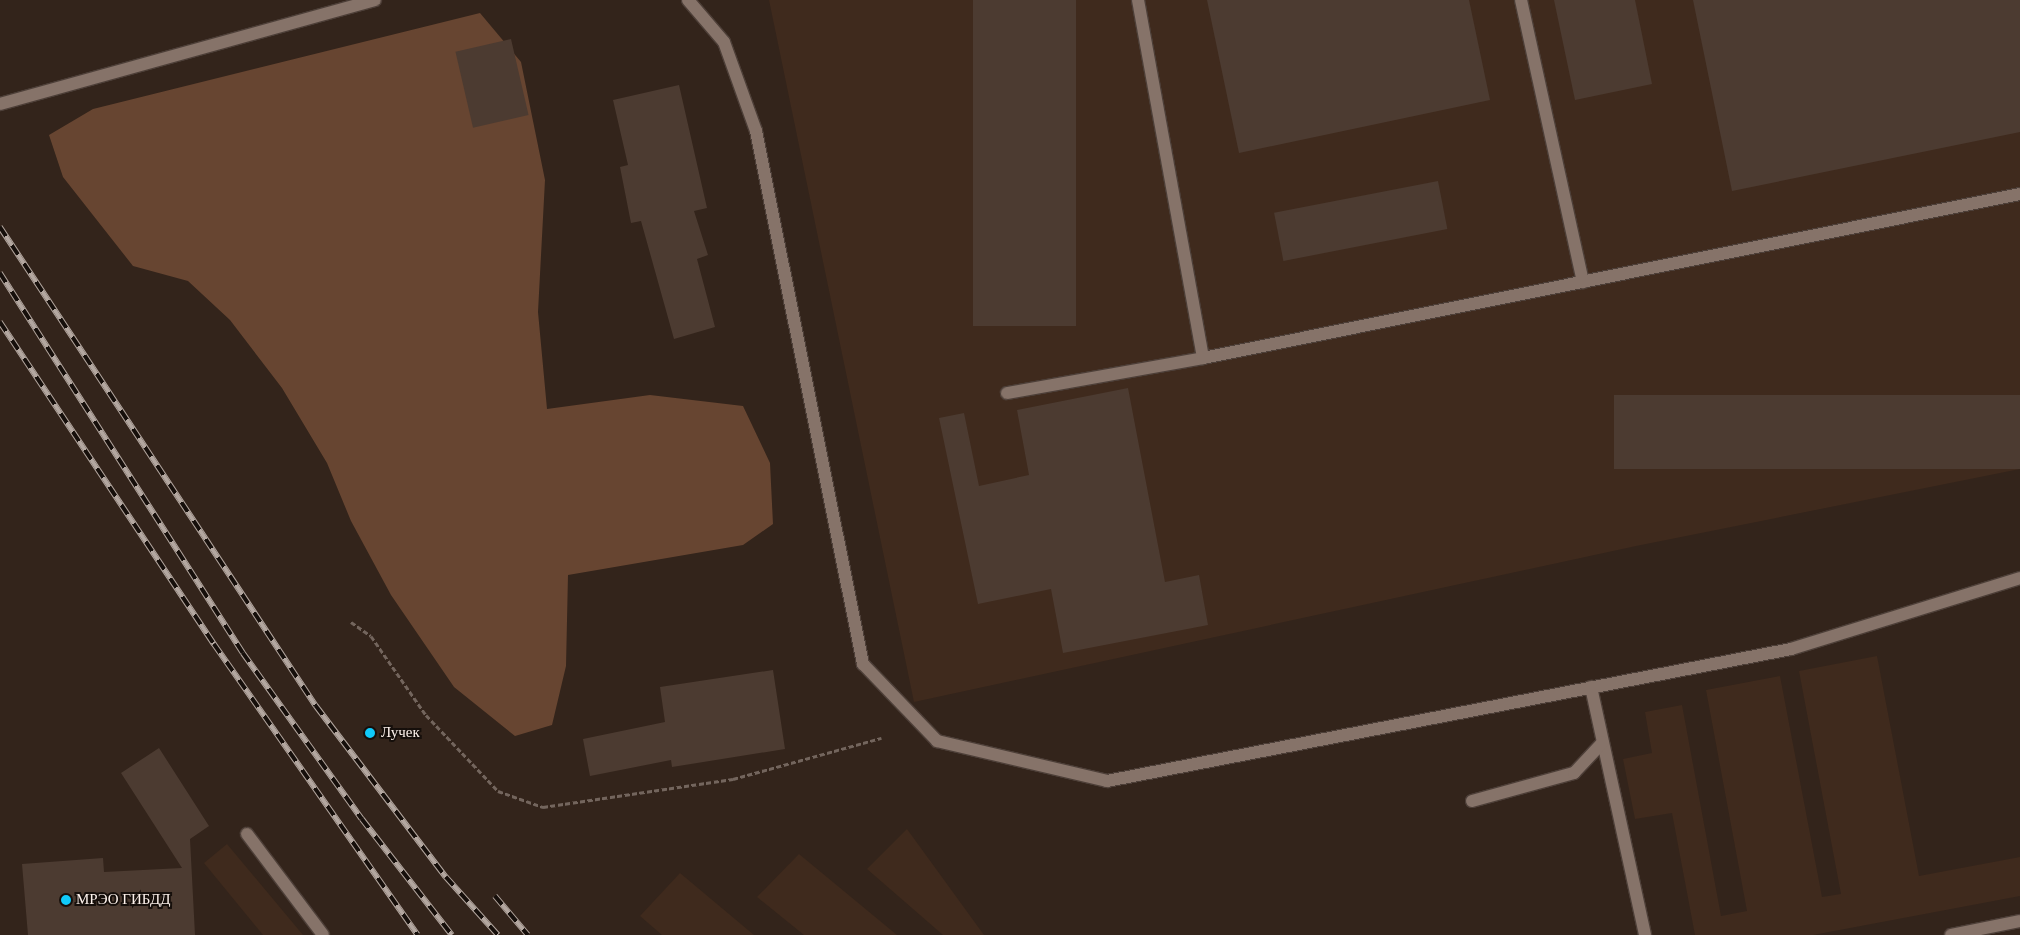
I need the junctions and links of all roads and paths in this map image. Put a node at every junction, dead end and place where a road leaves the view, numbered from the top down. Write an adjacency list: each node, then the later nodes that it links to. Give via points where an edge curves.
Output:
1 (375, 0): 5 (street)
2 (688, 0): 12 (street, via 724,42 756,131 863,664 938,741 1107,781)
3 (1138, 0): 8 (street)
4 (1522, 0): 7 (street)
5 (0, 104)
6 (2020, 194): 7 (street)
7 (1583, 282): 8 (street)
8 (1204, 358): 9 (street)
9 (1007, 393)
10 (2020, 578): 12 (street, via 1790,648)
11 (351, 622): 13 (path, via 371,636 426,714 498,791 543,806 733,778)
12 (1591, 687): 14 (street)
13 (881, 738)
14 (1603, 742): 15 (street, via 1574,773); 19 (street)
15 (1472, 801)
16 (247, 834): 18 (street)
17 (2020, 922): 20 (street)
18 (323, 935)
19 (1645, 935)
20 (1952, 935)

